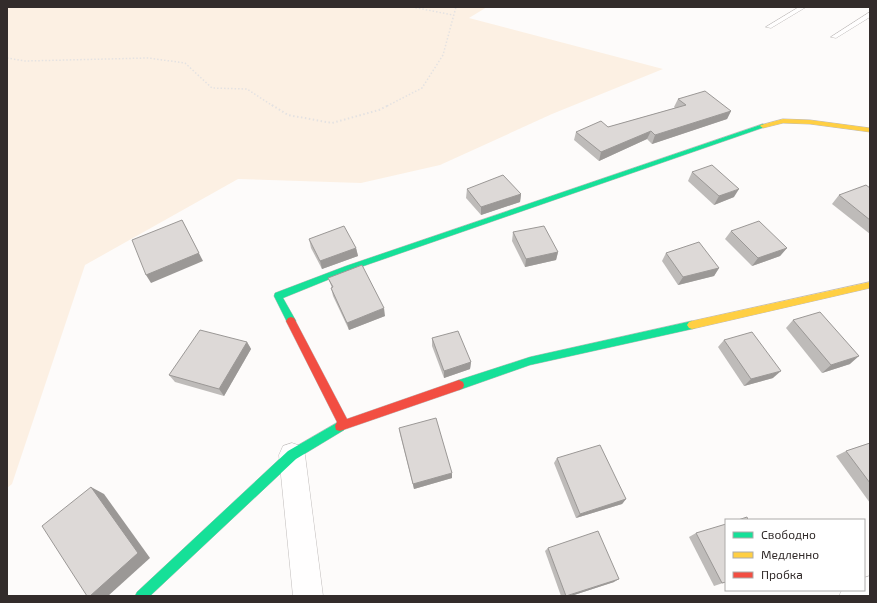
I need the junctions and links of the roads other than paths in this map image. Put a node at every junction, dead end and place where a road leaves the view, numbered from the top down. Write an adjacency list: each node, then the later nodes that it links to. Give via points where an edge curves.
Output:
1 (803, 7): 3 (lane)
2 (870, 14): 4 (lane)
3 (769, 26)
4 (834, 36)
5 (870, 130): 7 (street, via 782,121 756,128 349,268 278,296)
6 (870, 285): 7 (street, via 530,361)
7 (344, 424): 8 (street)
8 (292, 455): 10 (street); 11 (street)
9 (870, 591): 12 (street)
10 (141, 596)
11 (308, 596)
12 (854, 596)

